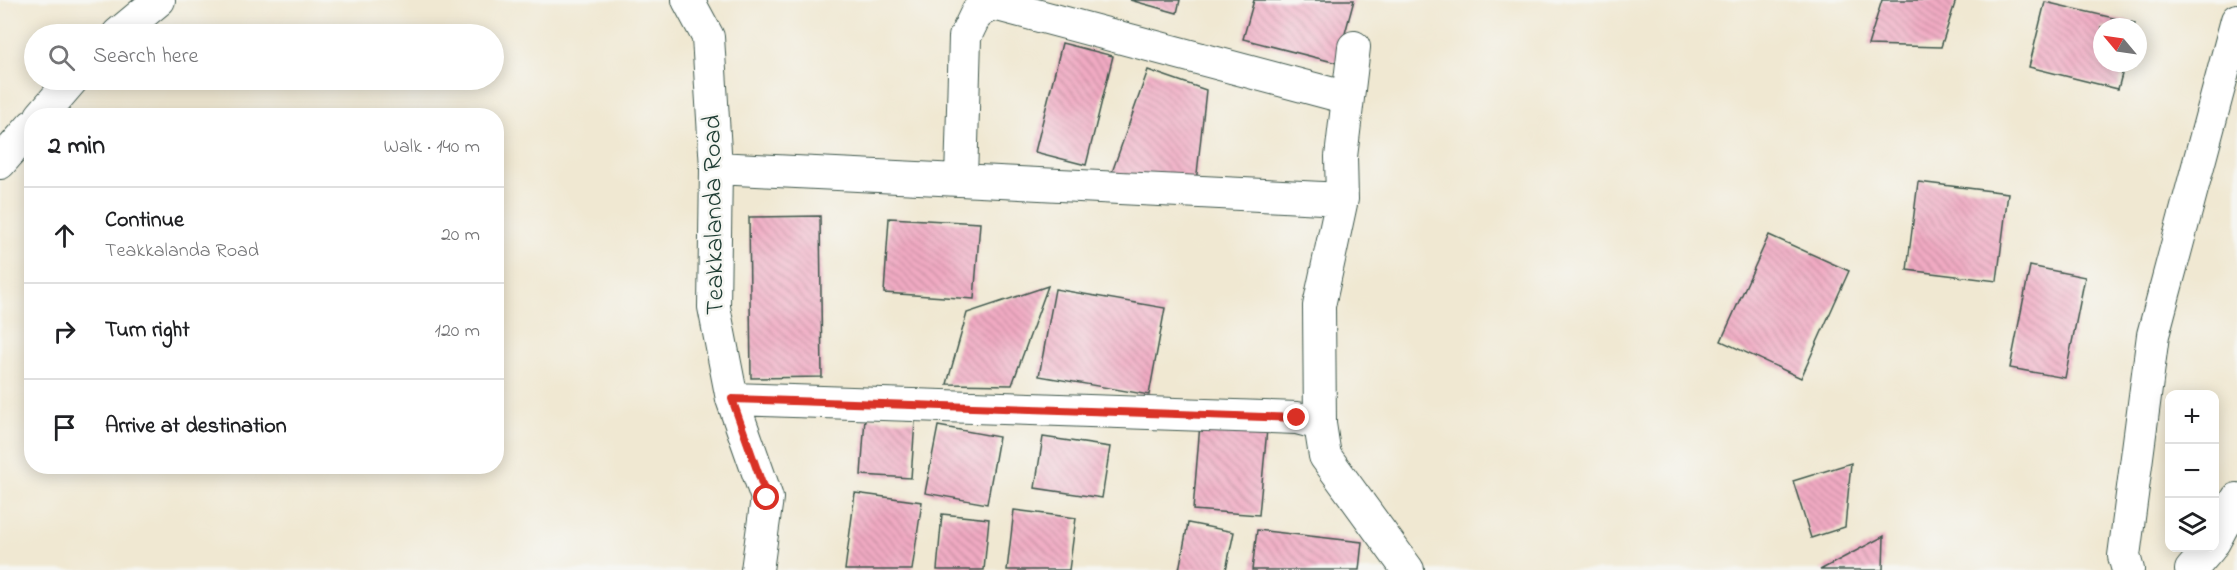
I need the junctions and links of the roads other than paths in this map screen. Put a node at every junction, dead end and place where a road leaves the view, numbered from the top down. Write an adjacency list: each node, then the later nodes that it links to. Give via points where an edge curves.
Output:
1 (159, 0): 4 (street)
2 (688, 0): 11 (street, Teakkalanda Road, via 708,37)
3 (2237, 20): 21 (street, via 2153,335 2124,556)
4 (130, 24)
5 (1354, 47): 7 (street)
6 (63, 90): 8 (street)
7 (1348, 98): 12 (street, via 994,4 977,12 965,37); 13 (street, via 1341,157)
8 (48, 108)
9 (24, 135): 10 (street)
10 (0, 163)
11 (716, 168): 12 (street); 14 (street, Teakkalanda Road, via 714,308)
12 (961, 180): 13 (street)
13 (1342, 200): 15 (street, via 1319,306)
14 (732, 399): 15 (street, via 1297,418); 19 (street, Teakkalanda Road, via 767,498)
15 (1320, 424): 20 (street, via 1325,456)
16 (2237, 499): 17 (street)
17 (2219, 533)
18 (2207, 552): 22 (street)
19 (757, 570)
20 (1408, 570)
21 (2128, 570)
22 (2191, 570)

